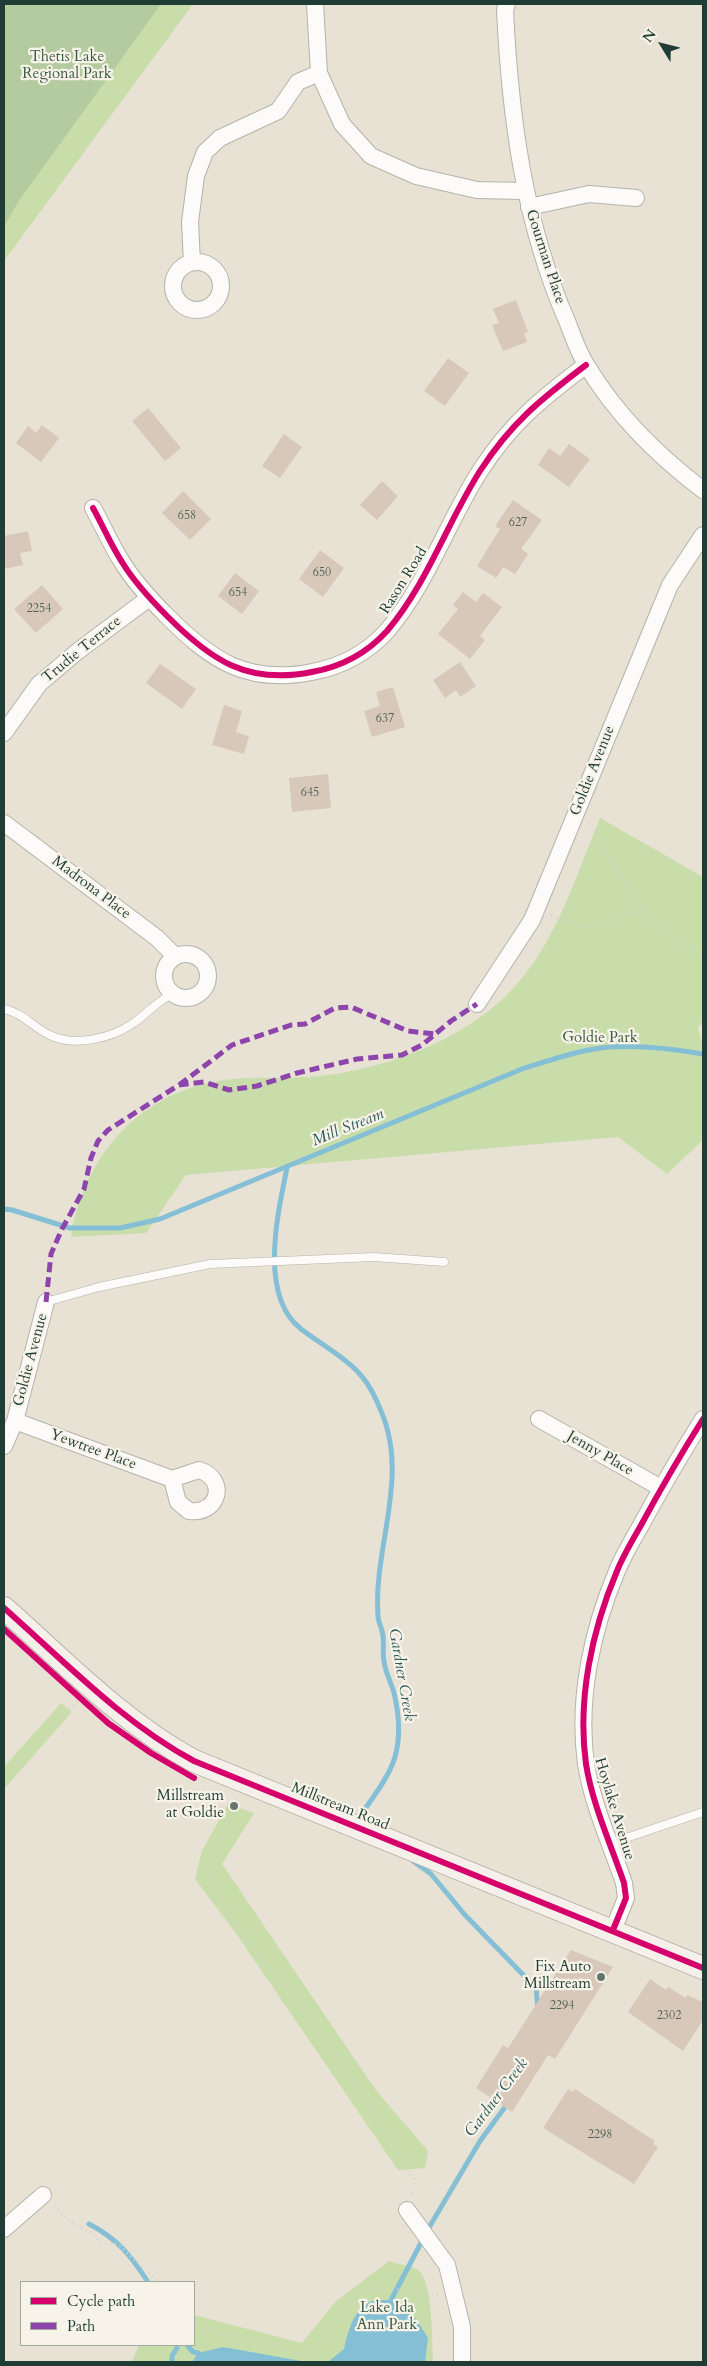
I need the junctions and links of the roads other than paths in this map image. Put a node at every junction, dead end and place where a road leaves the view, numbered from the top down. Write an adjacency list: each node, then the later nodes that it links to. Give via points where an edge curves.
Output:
1 (315, 4): 3 (street)
2 (507, 4): 4 (street, Gourman Place, via 508,78)
3 (319, 73): 4 (street, via 342,124 371,156 416,176 477,190); 7 (street, via 298,82 278,111 220,138 205,152 196,176 190,222)
4 (524, 191): 6 (street, Gourman Place)
5 (636, 198): 6 (street, via 588,194)
6 (529, 208): 8 (street, Gourman Place, via 551,284)
7 (192, 262)
8 (586, 365): 9 (street, Gourman Place, via 641,435); 12 (street, Rason Road, via 538,401 496,448 402,613 385,633 354,658 336,666 296,675 249,671 215,658 192,641)
9 (703, 490)
10 (93, 508): 12 (street, Rason Road, via 122,563)
11 (703, 535): 17 (street, Goldie Avenue, via 670,585 532,920)
12 (148, 598): 13 (street, Trudie Terrace, via 39,684)
13 (4, 733)
14 (4, 823): 15 (street, Madrona Place, via 157,938)
15 (175, 956): 16 (street, via 167,964 164,974 165,985); 16 (street, via 186,953 196,956 204,962 209,973 208,984 202,993 193,998)
16 (172, 994): 18 (lane, via 162,998 123,1030 93,1039 65,1040 52,1036 19,1014)
17 (477, 1004)
18 (4, 1009)
19 (444, 1262): 20 (lane, via 374,1257 210,1264 99,1287)
20 (46, 1302): 23 (street, Goldie Avenue)
21 (539, 1419): 27 (street, Jenny Place)
22 (703, 1419): 24 (street, Hoylake Avenue)
23 (15, 1420): 25 (street, Goldie Avenue); 26 (street, Yewtree Place)
24 (698, 1441): 27 (street, Hoylake Avenue)
25 (4, 1446)
26 (172, 1479)
27 (661, 1488): 30 (street, Hoylake Avenue, via 617,1570 594,1635 583,1710 586,1766)
28 (4, 1608): 31 (main road, Millstream Road, via 82,1696 120,1712 163,1744 194,1761)
29 (703, 1812): 30 (lane)
30 (611, 1843): 31 (street, Hoylake Avenue, via 626,1898)
31 (613, 1930): 32 (main road, Millstream Road)
32 (703, 1968)
33 (43, 2195): 35 (street)
34 (407, 2210): 36 (street, via 447,2265 462,2327)
35 (4, 2229)
36 (462, 2362)

